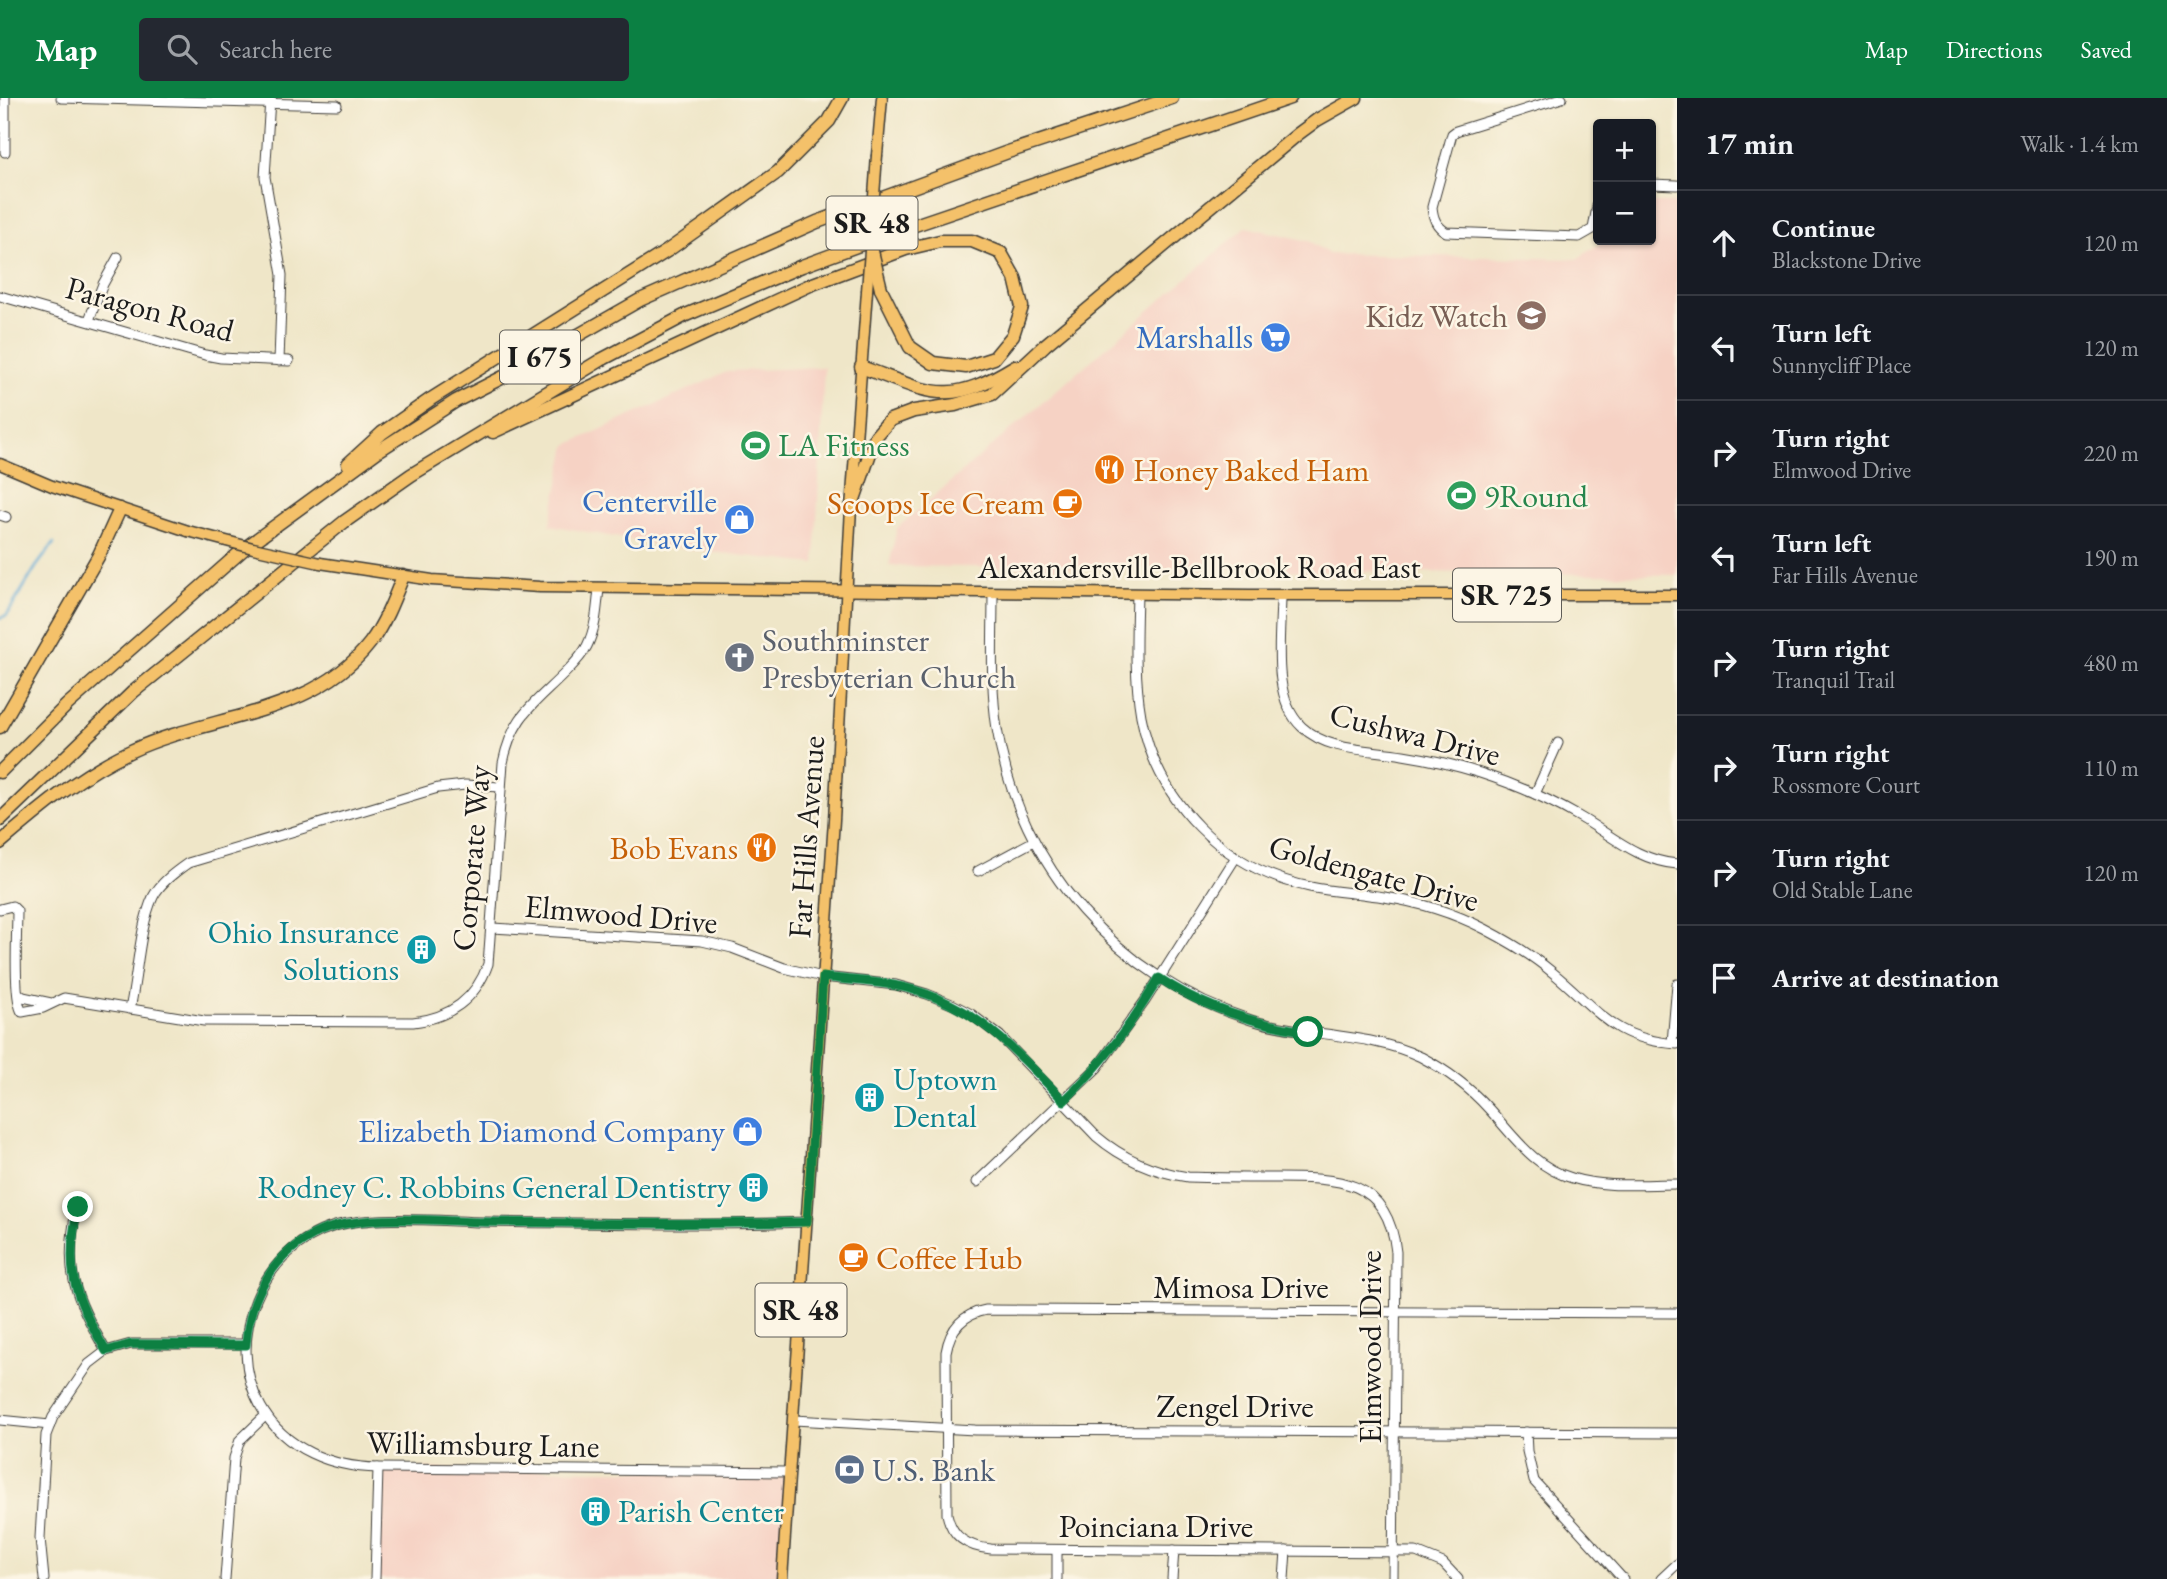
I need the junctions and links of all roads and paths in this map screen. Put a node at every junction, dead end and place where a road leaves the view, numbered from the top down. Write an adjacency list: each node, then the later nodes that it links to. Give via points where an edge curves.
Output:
1 (5, 98): 11 (street)
2 (61, 98): 9 (street)
3 (842, 98): 25 (highway, via 829,121 778,172 667,251 382,433)
4 (882, 98): 15 (main road, Far Hills Avenue / SR 48, bridge)
5 (1172, 98): 25 (highway, I 675, via 891,194 640,300 456,401)
6 (1290, 98): 21 (highway, I 675, via 802,265 686,315 601,359)
7 (1356, 98): 19 (highway, via 1298,134)
8 (1562, 98): 14 (street, via 1452,134 1432,206 1435,223 1446,232 1579,237)
9 (270, 100): 10 (street); 18 (street, Paragon Road, via 265,177 282,275 284,361 205,355)
10 (337, 105)
11 (5, 152)
12 (1656, 184): 13 (street)
13 (1677, 185)
14 (1593, 229)
15 (870, 247): 20 (main road, Far Hills Avenue / SR 48, bridge); 21 (highway, bridge, via 880,289 910,347 933,363 966,367 994,358 1013,335 1022,307 1015,278 1001,253 972,242 940,241 906,249 810,285)
16 (118, 257): 18 (street)
17 (0, 296): 18 (street, Paragon Road)
18 (89, 320)
19 (1037, 353): 20 (highway, via 982,385 956,393 932,392); 23 (highway, via 992,394 890,420 876,436)
20 (861, 367): 23 (main road, Far Hills Avenue / SR 48)
21 (452, 451): 38 (highway, I 675, via 344,522 195,641 133,692)
22 (0, 464): 24 (main road, Alexandersville-Bellbrook Road East)
23 (850, 508): 28 (main road, Far Hills Avenue / SR 48)
24 (120, 509): 26 (main road, Alexandersville-Bellbrook Road East, bridge, via 253,548); 33 (highway, via 99,555)
25 (298, 509): 35 (highway, I 675, via 182,601)
26 (403, 576): 27 (main road, Alexandersville-Bellbrook Road East); 40 (highway, via 371,641 321,687 131,751 83,777)
27 (599, 588): 28 (main road, Alexandersville-Bellbrook Road East); 36 (street, Corporate Way, via 595,624 586,649 524,711 506,748)
28 (847, 590): 29 (main road, Alexandersville-Bellbrook Road East / SR 725); 46 (main road, Far Hills Avenue / SR 48)
29 (993, 592): 30 (main road, Alexandersville-Bellbrook Road East / SR 725); 39 (street, via 992,684 997,731 1009,782)
30 (1137, 594): 31 (main road, Alexandersville-Bellbrook Road East / SR 725); 41 (street, Goldengate Drive, via 1139,706 1153,758 1180,806)
31 (1281, 595): 32 (main road, Alexandersville-Bellbrook Road East / SR 725); 37 (street, Cushwa Drive, via 1282,691 1303,728 1335,746 1438,761)
32 (1677, 595)
33 (0, 727)
34 (1558, 743): 37 (street)
35 (0, 772)
36 (501, 787): 45 (street, Corporate Way); 51 (street, via 438,788 188,863 169,877 150,905)
37 (1535, 794): 42 (street, Cushwa Drive, via 1637,853)
38 (0, 820)
39 (1034, 841): 43 (street); 47 (street, via 1087,918)
40 (0, 844)
41 (1236, 857): 47 (street); 52 (street, Goldengate Drive, via 1290,882 1385,897 1459,917 1532,956 1622,1031 1652,1042)
42 (1677, 864)
43 (978, 871)
44 (0, 909): 49 (street, via 12,906 17,911)
45 (492, 928): 46 (street, Elmwood Drive, via 702,942); 51 (street, Corporate Way, via 488,964 477,988 450,1011 425,1020 204,1021)
46 (823, 977): 53 (street, Elmwood Drive, via 896,985 954,1005 1000,1036); 57 (main road, Far Hills Avenue / SR 48)
47 (1159, 978): 53 (street, via 1118,1042); 55 (street, via 1194,998 1253,1021 1372,1041 1421,1057 1466,1086 1525,1151 1559,1174 1599,1183)
48 (1677, 984): 52 (street)
49 (18, 993): 50 (street); 50 (street, via 22,1012)
50 (51, 1003): 51 (street, Corporate Way, via 64,998)
51 (130, 1009)
52 (1675, 1044)
53 (1064, 1101): 54 (street); 58 (street, Elmwood Drive, via 1109,1147 1157,1171 1213,1178 1321,1178 1364,1191 1384,1212 1394,1235)
54 (977, 1182)
55 (1677, 1184)
56 (78, 1207): 61 (street, via 70,1252 73,1283)
57 (807, 1222): 60 (street, Williamsburg Lane, via 347,1223 306,1239 274,1267 255,1299); 64 (main road, Far Hills Avenue / SR 48)
58 (1396, 1312): 59 (street, Mimosa Drive); 66 (street, Mimosa Drive, via 978,1312 956,1326 948,1341); 67 (street, Elmwood Drive)
59 (1677, 1313)
60 (246, 1345): 61 (street, via 131,1344); 62 (street, Williamsburg Lane, via 253,1390)
61 (106, 1351): 65 (street, via 89,1364)
62 (266, 1415): 70 (street, Williamsburg Lane, via 287,1438 315,1456 343,1465); 78 (street, via 240,1440 234,1458)
63 (0, 1420): 65 (street)
64 (794, 1420): 66 (street, Zengel Drive); 71 (main road, Far Hills Avenue / SR 48)
65 (50, 1425): 77 (street, via 41,1495)
66 (946, 1429): 67 (street, Zengel Drive); 72 (street, Poinciana Drive, via 947,1514 959,1538 980,1548)
67 (1395, 1431): 68 (street, Zengel Drive); 75 (street, Elmwood Drive)
68 (1526, 1432): 69 (street, Zengel Drive); 86 (street, via 1534,1481)
69 (1677, 1433)
70 (378, 1468): 71 (street, Williamsburg Lane); 79 (street)
71 (790, 1472): 80 (main road, Far Hills Avenue / SR 48)
72 (1057, 1550): 73 (street, Poinciana Drive); 81 (street)
73 (1174, 1550): 74 (street, Poinciana Drive); 82 (street)
74 (1286, 1551): 75 (street, Poinciana Drive); 83 (street)
75 (1394, 1551): 84 (street, Elmwood Drive); 85 (street, Poinciana Drive, via 1434,1557)
76 (1677, 1564): 87 (street)
77 (44, 1579)
78 (225, 1579)
79 (374, 1579)
80 (782, 1579)
81 (1056, 1579)
82 (1172, 1579)
83 (1284, 1579)
84 (1392, 1579)
85 (1458, 1579)
86 (1623, 1579)
87 (1661, 1579)

